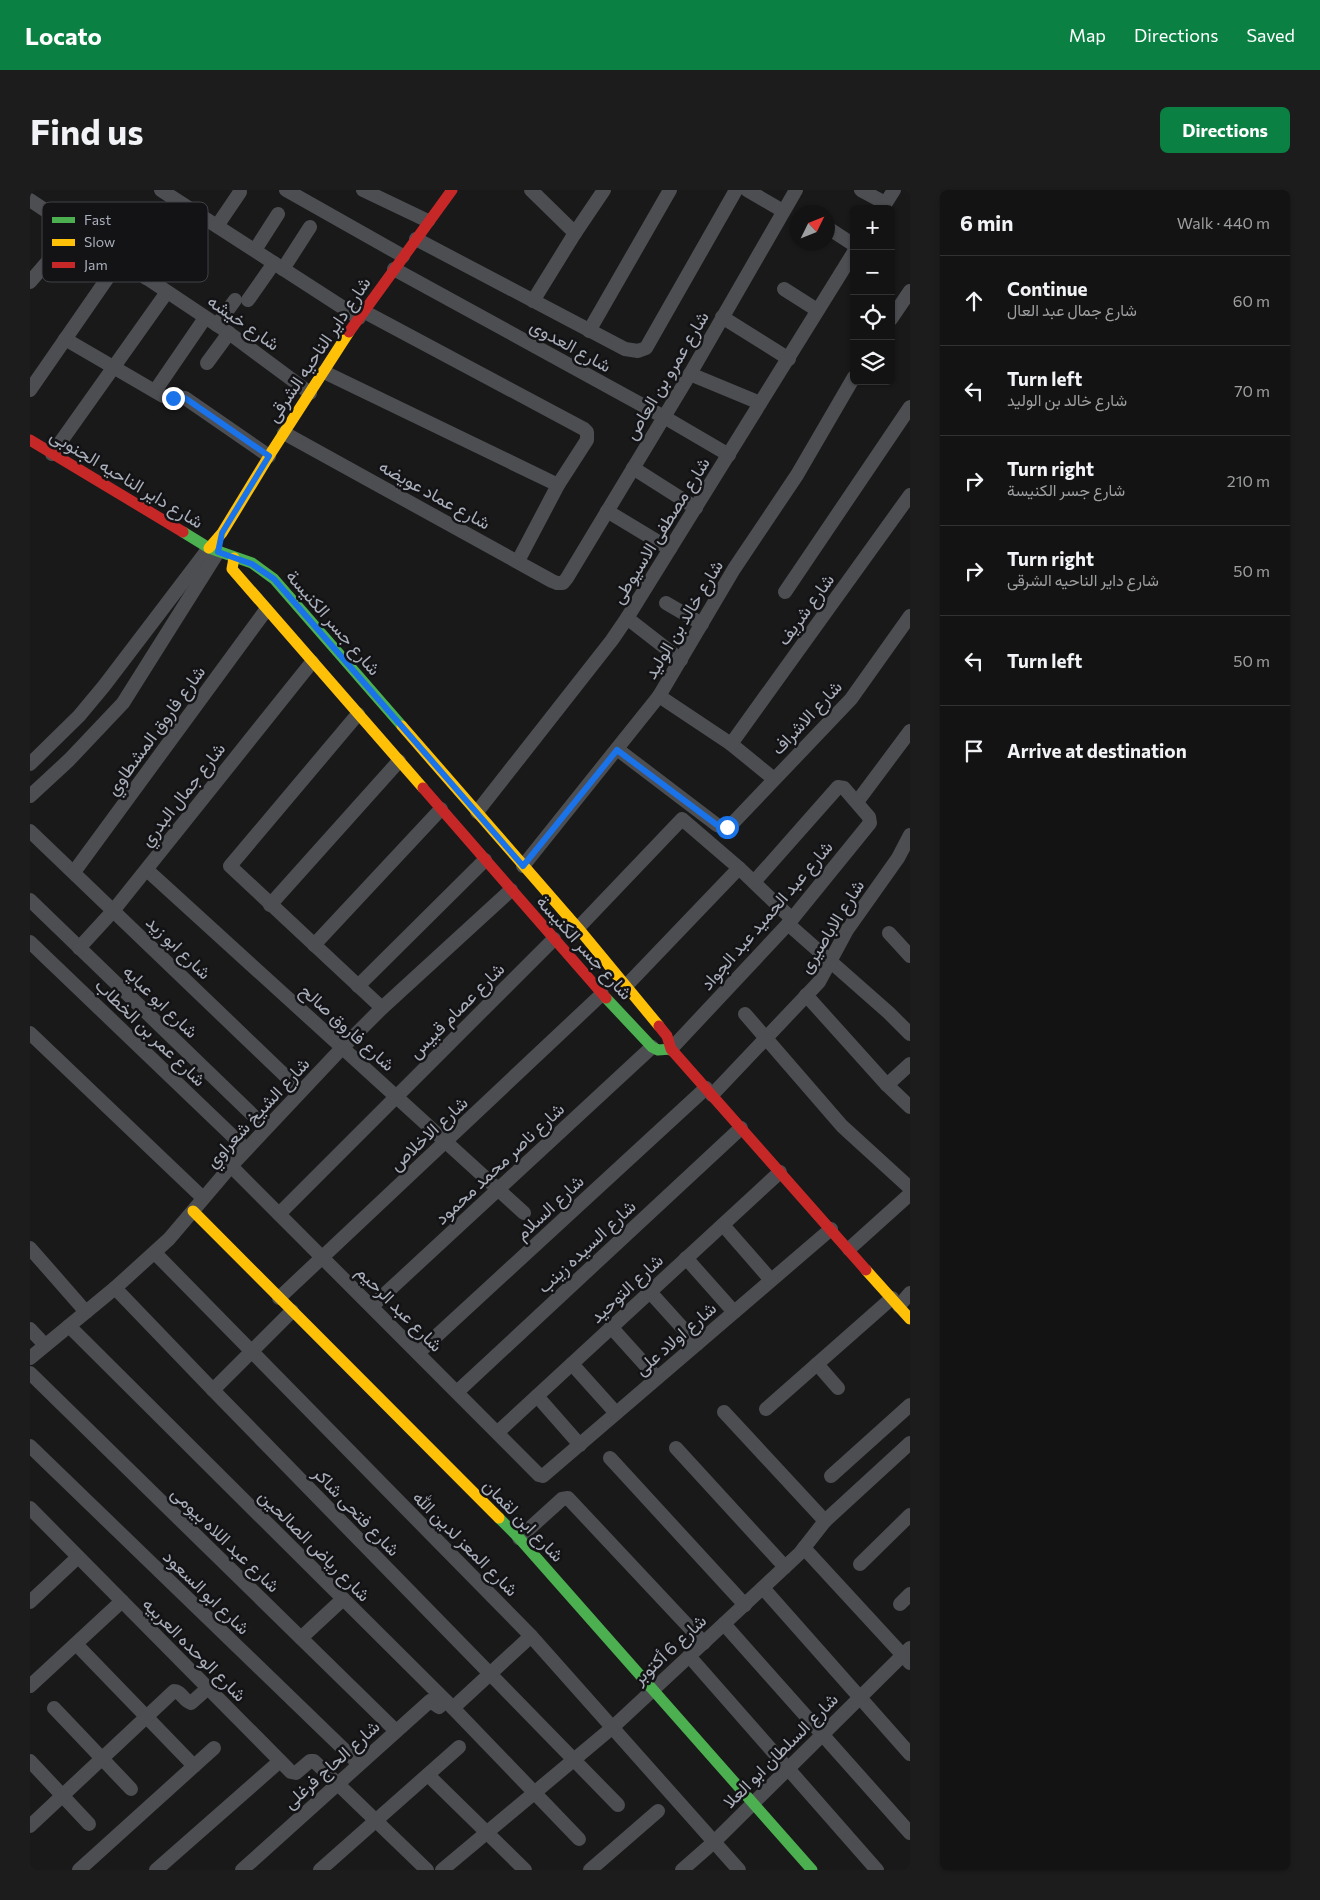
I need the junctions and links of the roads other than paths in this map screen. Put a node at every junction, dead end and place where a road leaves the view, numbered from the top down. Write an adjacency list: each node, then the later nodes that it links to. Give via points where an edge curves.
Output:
1 (161, 190): 15 (street)
2 (286, 190): 30 (street)
3 (363, 190): 22 (street)
4 (452, 190): 22 (main road, شارع داير الناحيه الشرقى)
5 (531, 190): 26 (street)
6 (604, 190): 26 (street)
7 (670, 190): 47 (street)
8 (736, 190): 47 (street, via 646,348 631,351)
9 (747, 190): 19 (street)
10 (796, 190): 19 (street, شارع عمرو بن العاص)
11 (861, 190): 16 (street)
12 (894, 190): 17 (street)
13 (240, 192): 23 (street)
14 (30, 200): 18 (street, شارع خيشه)
15 (179, 202)
16 (882, 205)
17 (884, 205)
18 (42, 208)
19 (783, 211): 45 (street, شارع عمرو بن العاص)
20 (278, 214): 29 (street)
21 (208, 220): 23 (street)
22 (428, 221): 27 (main road, شارع داير الناحيه الشرقى)
23 (217, 226): 29 (street)
24 (310, 227): 32 (street)
25 (835, 232): 28 (street)
26 (575, 233): 41 (street)
27 (416, 239): 30 (main road, شارع داير الناحيه الشرقى); 41 (street)
28 (850, 242)
29 (255, 250): 32 (street)
30 (403, 256): 34 (main road, شارع داير الناحيه الشرقى)
31 (850, 258): 42 (street, شارع مصطفى الاسيوطى)
32 (278, 266): 43 (street); 46 (street)
33 (42, 268): 35 (street)
34 (394, 269): 43 (main road, شارع داير الناحيه الشرقى); 60 (street, شارع العدوى)
35 (30, 282)
36 (105, 282): 48 (street)
37 (152, 282): 40 (street, شارع خيشه)
38 (784, 289): 42 (street)
39 (910, 291): 44 (street)
40 (166, 292): 46 (street, شارع خيشه); 51 (street)
41 (533, 301): 47 (street)
42 (818, 310): 49 (street, شارع مصطفى الاسيوطى)
43 (361, 314): 52 (main road, شارع داير الناحيه الشرقى); 67 (street, via 584,429 587,440)
44 (895, 314)
45 (722, 318): 49 (street); 53 (street, شارع عمرو بن العاص)
46 (217, 326): 50 (street); 56 (street); 57 (street, شارع خيشه)
47 (589, 331)
48 (65, 339): 51 (street); 55 (street)
49 (789, 359): 58 (street, شارع مصطفى الاسيوطى)
50 (207, 363)
51 (113, 367): 56 (street); 63 (street)
52 (324, 372): 57 (main road, شارع داير الناحيه الشرقى); 67 (street)
53 (690, 374): 58 (street); 60 (street, شارع عمرو بن العاص)
54 (850, 384): 81 (street, شارع خالد بن الوليد, via 797,475 734,569)
55 (30, 390)
56 (155, 391): 65 (street, via 168,398 185,398)
57 (310, 393): 61 (main road, شارع داير الناحيه الشرقى)
58 (760, 403): 64 (street, شارع مصطفى الاسيوطى)
59 (910, 407): 76 (street)
60 (664, 417): 64 (street, شارع العدوى); 66 (street, شارع عمرو بن العاص)
61 (284, 433): 65 (main road, شارع داير الناحيه الشرقى); 74 (street, شارع عماد عويضه)
62 (30, 440): 63 (main road, شارع داير الناحيه الجنوبى)
63 (52, 454): 72 (main road, شارع داير الناحيه الجنوبى)
64 (729, 455): 69 (street, شارع مصطفى الاسيوطى)
65 (269, 456): 72 (main road, شارع داير الناحيه الشرقى)
66 (633, 468): 69 (street); 70 (street, شارع عمرو بن العاص)
67 (558, 486): 74 (street)
68 (910, 495): 87 (street, شارع شريف)
69 (696, 508): 71 (street, شارع مصطفى الاسيوطى)
70 (607, 511): 71 (street); 75 (street, شارع عمرو بن العاص)
71 (670, 549): 80 (street, شارع مصطفى الاسيوطى)
72 (214, 550): 73 (main road, شارع داير الناحيه الجنوبى); 90 (street, شارع داير الناحيه الشرقى, via 79,716); 92 (street, شارع داير الناحيه الشرقى, via 123,703)
73 (234, 558): 78 (main road, شارع جسر الكنيسة, via 232,569); 95 (main road, شارع جسر الكنيسة, via 243,559 274,579)
74 (518, 561): 75 (street, شارع عماد عويضه, via 557,583 563,583)
75 (567, 578)
76 (785, 592)
77 (666, 603): 81 (street)
78 (266, 610): 83 (main road, شارع جسر الكنيسة); 102 (street, شارع فاروق المشطاوي)
79 (910, 616): 91 (street, شارع الاشراف, via 851,699)
80 (627, 618): 82 (street); 95 (street, شارع مصطفى الاسيوطى)
81 (702, 624): 82 (street, شارع خالد بن الوليد)
82 (681, 660): 84 (street, شارع خالد بن الوليد)
83 (312, 662): 85 (main road, شارع جسر الكنيسة); 101 (street, شارع جمال البدري)
84 (659, 696): 87 (street); 88 (street, شارع خالد بن الوليد)
85 (358, 714): 89 (main road, شارع جسر الكنيسة); 106 (street, via 230,866)
86 (910, 731): 93 (street)
87 (732, 744): 91 (street)
88 (617, 750): 91 (street, شارع الاشراف, via 723,827 730,826); 99 (street, شارع خالد بن الوليد)
89 (399, 761): 94 (main road, شارع جسر الكنيسة); 106 (street)
90 (30, 764)
91 (774, 779)
92 (30, 796)
93 (857, 802): 103 (street, via 844,788 838,788); 108 (street, شارع عبد الحميد عبد الجواد, via 868,815 870,823)
94 (441, 809): 98 (main road, شارع جسر الكنيسة); 113 (street)
95 (477, 812): 99 (main road, شارع جسر الكنيسة)
96 (30, 831): 102 (street, شارع ابو زيد)
97 (910, 835): 116 (street, شارع الاباصيرى, via 898,858 847,930)
98 (484, 860): 104 (main road, شارع جسر الكنيسة); 117 (street)
99 (523, 866): 109 (main road, شارع جسر الكنيسة)
100 (739, 868): 103 (street); 109 (street, via 684,819 680,820); 118 (street)
101 (146, 870): 107 (street, شارع جمال البدري); 127 (street, شارع فاروق صالح)
102 (74, 872): 107 (street, شارع ابو زيد)
103 (754, 882): 108 (street)
104 (511, 890): 111 (main road, شارع جسر الكنيسة); 121 (street, شارع الشيخ شعراوي)
105 (30, 900): 114 (street, شارع ابو عبايه)
106 (270, 905): 113 (street)
107 (113, 911): 114 (street, شارع جمال البدري); 131 (street, شارع ابو زيد)
108 (790, 921): 116 (street); 128 (street, شارع عبد الحميد عبد الجواد)
109 (578, 928): 118 (main road, شارع جسر الكنيسة)
110 (889, 933): 115 (street)
111 (554, 939): 119 (main road, شارع جسر الكنيسة); 133 (street, شارع عصام قبيس)
112 (30, 942): 138 (street, شارع عمر بن الخطاب)
113 (314, 945): 117 (street)
114 (79, 948): 135 (street, شارع ابو عبايه)
115 (910, 956)
116 (830, 962): 120 (street, شارع الاباصيرى, via 819,982); 124 (street)
117 (358, 986): 121 (street)
118 (626, 986): 128 (main road, شارع جسر الكنيسة, via 667,1036)
119 (602, 994): 126 (main road, شارع جسر الكنيسة); 137 (street, شارع الاخلاص)
120 (806, 995): 125 (street, شارع الاباصيرى); 130 (street)
121 (382, 1008): 127 (street, شارع الشيخ شعراوي)
122 (745, 1014): 125 (street)
123 (30, 1032): 144 (street)
124 (910, 1034)
125 (766, 1038): 132 (street, شارع الاباصيرى); 141 (street, via 842,1126)
126 (652, 1047): 128 (main road); 142 (street, شارع ناصر محمد محمود)
127 (342, 1048): 131 (street, شارع الشيخ شعراوي); 133 (street, شارع فاروق صالح)
128 (671, 1049): 132 (main road, شارع جسر الكنيسة)
129 (910, 1064): 130 (street)
130 (887, 1085): 134 (street)
131 (301, 1091): 135 (street, شارع الشيخ شعراوي)
132 (709, 1092): 136 (main road, شارع جسر الكنيسة); 172 (street, شارع السلام)
133 (396, 1097): 137 (street, شارع فاروق صالح); 147 (street, شارع عصام قبيس)
134 (910, 1107)
135 (266, 1128): 138 (street, شارع الشيخ شعراوي)
136 (741, 1128): 140 (main road, شارع جسر الكنيسة); 180 (street, شارع السيده زينب)
137 (445, 1142): 142 (street, شارع فاروق صالح); 153 (street, شارع الاخلاص)
138 (246, 1149): 139 (street, شارع الشيخ شعراوي)
139 (231, 1166): 144 (street, شارع الشيخ شعراوي); 147 (street, شارع عبد الرحيم)
140 (780, 1172): 148 (street, شارع التوحيد); 149 (main road, شارع جسر الكنيسة)
141 (910, 1188)
142 (498, 1189): 146 (street, شارع فاروق صالح); 161 (street, شارع ناصر محمد محمود)
143 (910, 1194): 151 (street)
144 (203, 1198): 145 (street, شارع الشيخ شعراوي)
145 (193, 1211): 152 (street, شارع الشيخ شعراوي); 159 (main road, شارع ابن لقمان)
146 (524, 1213)
147 (279, 1214): 153 (street, شارع عبد الرحيم)
148 (723, 1225): 154 (street, شارع التوحيد); 155 (street)
149 (831, 1228): 151 (main road, شارع جسر الكنيسة); 155 (street, شارع اولاد على)
150 (30, 1248): 163 (street)
151 (848, 1248): 160 (main road, شارع جسر الكنيسة)
152 (155, 1253): 156 (street, شارع الشيخ شعراوي); 171 (street, شارع المعز لدين الله)
153 (322, 1257): 159 (street, شارع الاخلاص); 161 (street, شارع عبد الرحيم)
154 (686, 1258): 157 (street, شارع التوحيد); 164 (street)
155 (771, 1280): 164 (street, شارع اولاد على)
156 (115, 1288): 163 (street, شارع الشيخ شعراوي); 179 (street, شارع فتحى شاكر)
157 (650, 1292): 167 (street, شارع التوحيد); 169 (street)
158 (910, 1293): 160 (street)
159 (279, 1298): 162 (main road, شارع ابن لقمان)
160 (895, 1302): 165 (main road, شارع جسر الكنيسة); 175 (street)
161 (372, 1306): 172 (street, شارع عبد الرحيم)
162 (292, 1311): 171 (street); 197 (main road, شارع ابن لقمان)
163 (86, 1312): 166 (street, شارع الشيخ شعراوي)
164 (734, 1312): 169 (street, شارع اولاد على)
165 (910, 1319)
166 (68, 1326): 170 (street, شارع الشيخ شعراوي); 204 (street, شارع رياض الصالحين)
167 (612, 1327): 174 (street, شارع التوحيد); 177 (street)
168 (30, 1328): 170 (street)
169 (697, 1344): 177 (street, شارع اولاد على)
170 (45, 1345): 173 (street, شارع الشيخ شعراوي)
171 (250, 1351): 179 (street); 210 (street, شارع المعز لدين الله)
172 (418, 1353): 180 (street, شارع عبد الرحيم)
173 (30, 1358)
174 (572, 1364): 181 (street, شارع التوحيد); 185 (street)
175 (817, 1364): 178 (street); 183 (street)
176 (30, 1373): 211 (street, شارع عبد اللاه بيومى)
177 (657, 1378): 185 (street, شارع اولاد على)
178 (838, 1388)
179 (213, 1390): 216 (street, شارع فتحى شاكر)
180 (457, 1392): 186 (street, شارع عبد الرحيم)
181 (536, 1396): 186 (street, شارع التوحيد); 188 (street)
182 (910, 1405): 193 (street)
183 (766, 1409)
184 (724, 1412): 196 (street)
185 (616, 1413): 188 (street, شارع اولاد على)
186 (498, 1432): 192 (street, شارع عبد الرحيم)
187 (910, 1443): 196 (street, شارع 6 أكتوبر)
188 (580, 1445): 192 (street, شارع اولاد على)
189 (30, 1446): 234 (street, شارع ابو السعود)
190 (676, 1448): 201 (street)
191 (610, 1458): 208 (street)
192 (543, 1476)
193 (831, 1476)
194 (30, 1509): 199 (street, شارع الوحده العربيه)
195 (910, 1516): 200 (street)
196 (825, 1521): 198 (street, شارع 6 أكتوبر)
197 (519, 1538): 212 (street, via 562,1499 568,1498); 219 (main road, شارع ابن لقمان)
198 (804, 1548): 201 (street, شارع 6 أكتوبر); 214 (street)
199 (78, 1557): 205 (street, شارع الوحده العربيه); 206 (street)
200 (860, 1564)
201 (786, 1567): 202 (street, شارع 6 أكتوبر)
202 (763, 1588): 208 (street, شارع 6 أكتوبر); 220 (street)
203 (910, 1594): 207 (street)
204 (343, 1599): 211 (street); 221 (street, شارع رياض الصالحين)
205 (122, 1601): 213 (street); 218 (street, شارع الوحده العربيه)
206 (30, 1602)
207 (900, 1604)
208 (745, 1605): 209 (street, شارع 6 أكتوبر)
209 (724, 1624): 212 (street, شارع 6 أكتوبر); 226 (street)
210 (531, 1636): 216 (street); 224 (street, شارع المعز لدين الله)
211 (301, 1638): 225 (street, شارع عبد اللاه بيومى)
212 (704, 1642): 215 (street, شارع 6 أكتوبر)
213 (76, 1644): 217 (street); 223 (street)
214 (908, 1655): 220 (street, شارع السلطان ابو العلا)
215 (689, 1656): 219 (street, شارع 6 أكتوبر); 236 (street)
216 (490, 1674): 221 (street); 231 (street, شارع فتحى شاكر)
217 (30, 1686)
218 (208, 1688): 223 (street, via 191,1703 174,1691); 233 (street, شارع الوحده العربيه)
219 (654, 1688): 224 (street, شارع 6 أكتوبر); 242 (main road, شارع ابن لقمان)
220 (860, 1697): 226 (street, شارع السلطان ابو العلا); 229 (street)
221 (450, 1704): 225 (street, شارع الحاج فرغلى, via 439,1707 430,1701); 240 (street, شارع رياض الصالحين)
222 (54, 1708): 230 (street)
223 (146, 1717): 230 (street); 235 (street)
224 (613, 1727): 231 (street, شارع 6 أكتوبر); 251 (street, شارع المعز لدين الله)
225 (396, 1731): 234 (street, شارع الحاج فرغلى)
226 (823, 1735): 236 (street, شارع السلطان ابو العلا); 249 (street)
227 (459, 1747): 237 (street)
228 (214, 1748): 235 (street)
229 (910, 1754)
230 (102, 1758): 239 (street); 241 (street)
231 (574, 1759): 240 (street, شارع 6 أكتوبر); 243 (street, شارع فتحى شاكر)
232 (30, 1761): 241 (street)
233 (280, 1761): 238 (street, شارع الوحده العربيه, via 294,1773 313,1761); 253 (street)
234 (359, 1764): 238 (street, شارع الحاج فرغلى)
235 (194, 1766): 252 (street)
236 (788, 1769): 242 (street, شارع السلطان ابو العلا); 263 (street)
237 (428, 1775): 245 (street); 248 (street)
238 (337, 1784): 245 (street); 254 (street, شارع الحاج فرغلى)
239 (131, 1789)
240 (534, 1792): 248 (street, شارع 6 أكتوبر); 250 (street, شارع رياض الصالحين)
241 (63, 1796): 246 (street); 247 (street)
242 (754, 1803): 251 (street, شارع السلطان ابو العلا); 262 (main road, شارع ابن لقمان)
243 (618, 1805)
244 (658, 1811): 259 (street)
245 (375, 1821): 255 (street); 256 (street)
246 (89, 1824)
247 (30, 1826)
248 (487, 1832): 257 (street, شارع 6 أكتوبر); 258 (street)
249 (910, 1833)
250 (579, 1839)
251 (715, 1841): 260 (street, شارع السلطان ابو العلا); 261 (street, شارع المعز لدين الله)
252 (79, 1870)
253 (156, 1870)
254 (242, 1870)
255 (320, 1870)
256 (427, 1870)
257 (442, 1870)
258 (525, 1870)
259 (590, 1870)
260 (682, 1870)
261 (739, 1870)
262 (812, 1870)
263 (877, 1870)

